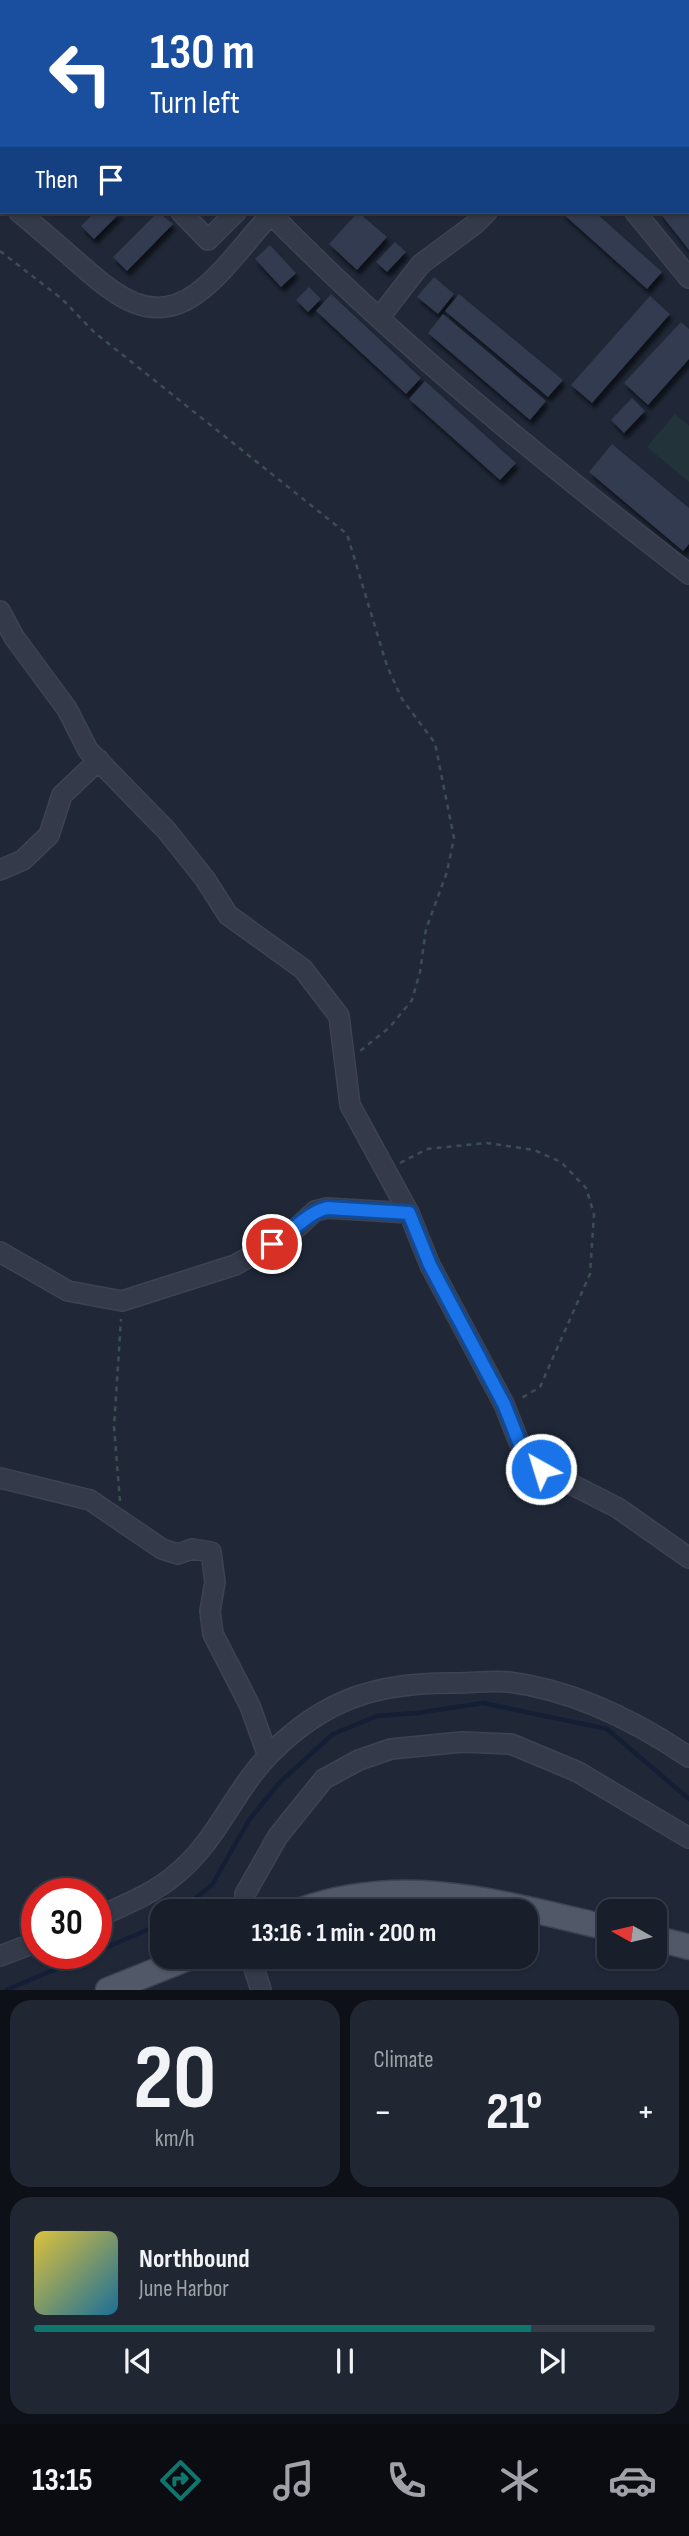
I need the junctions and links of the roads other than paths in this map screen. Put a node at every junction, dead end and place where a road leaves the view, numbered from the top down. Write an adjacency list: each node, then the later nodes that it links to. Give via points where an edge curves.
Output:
1 (21, 214): 4 (street, via 115,294 159,308 180,305 199,292)
2 (182, 214): 3 (street, via 208,240)
3 (234, 214)
4 (269, 214)
5 (273, 214): 9 (street)
6 (484, 214): 9 (street, via 421,264)
7 (637, 214): 8 (street)
8 (689, 278)
9 (379, 318): 10 (street, via 572,483)
10 (689, 574)
11 (0, 611): 12 (street)
12 (99, 761): 13 (street, via 62,795 49,835 23,860); 14 (street, via 167,831 228,915 303,969 326,995 338,1016 350,1105)
13 (0, 870)
14 (409, 1213): 15 (street, via 315,1211 290,1234 235,1265 122,1301 68,1291); 17 (street, via 430,1265 504,1404 519,1442 541,1469 618,1508)
15 (0, 1252)
16 (0, 1478): 18 (street, via 90,1500 162,1549 178,1554 191,1549 211,1552 213,1634 250,1706)
17 (689, 1558)
18 (268, 1756): 19 (street, via 307,1721 389,1686 507,1682 586,1703); 24 (street, via 176,1875)
19 (689, 1758)
20 (689, 1838): 21 (street, via 578,1772 511,1744 462,1742 391,1749 324,1779 278,1836)
21 (245, 1899)
22 (346, 1899): 23 (main road, via 396,1890)
23 (476, 1899)
24 (112, 1909)
25 (538, 1913): 26 (main road)
26 (597, 1925)
27 (667, 1941): 28 (main road)
28 (689, 1946)
29 (21, 1948): 30 (street)
30 (0, 1956)
31 (160, 1969): 33 (main road)
32 (254, 1969): 34 (street)
33 (108, 1990)
34 (261, 1990)

